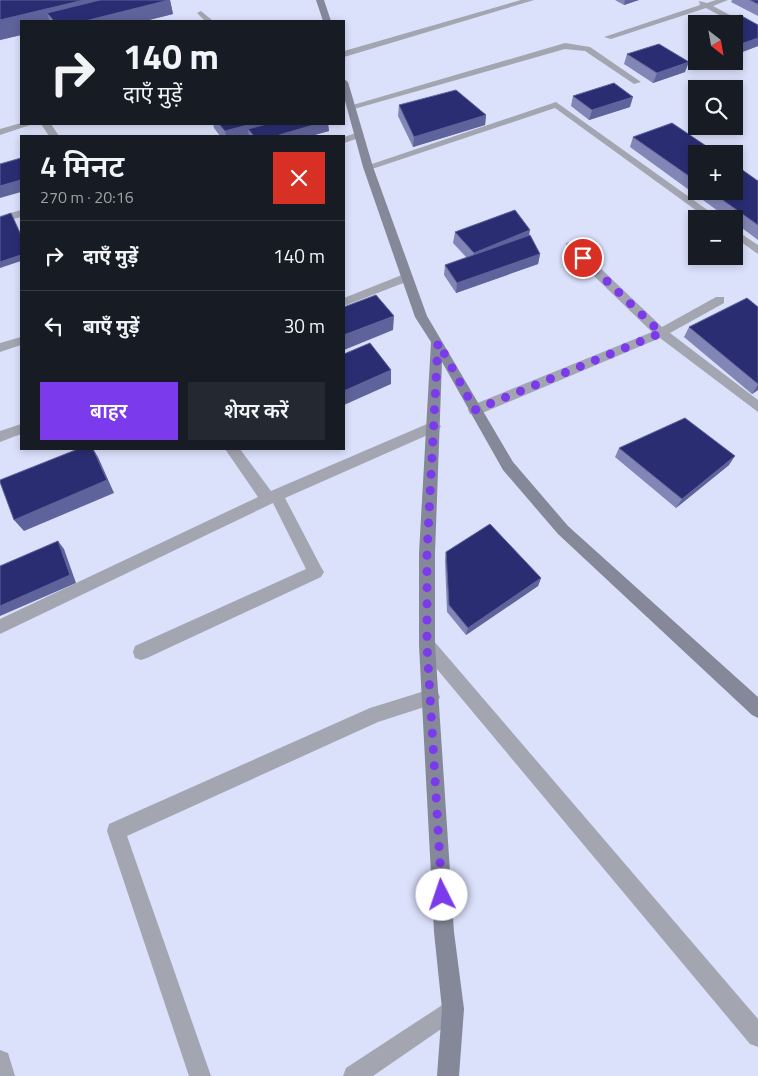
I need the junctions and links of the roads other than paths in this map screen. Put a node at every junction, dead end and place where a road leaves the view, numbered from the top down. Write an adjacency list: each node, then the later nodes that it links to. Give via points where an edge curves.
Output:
1 (320, 0): 8 (street)
2 (530, 0): 11 (street)
3 (696, 0): 5 (street)
4 (724, 0): 5 (street)
5 (707, 6): 9 (street); 10 (street)
6 (200, 13): 7 (street)
7 (208, 20)
8 (326, 20)
9 (758, 33)
10 (608, 37)
11 (345, 54)
12 (637, 82): 14 (street, via 587,49 565,46)
13 (345, 86): 14 (street)
14 (351, 107): 17 (street)
15 (24, 125): 16 (street)
16 (0, 132)
17 (359, 135): 18 (street); 19 (street)
18 (345, 140)
19 (368, 167): 20 (street, via 556,105); 26 (street)
20 (702, 210)
21 (20, 213): 22 (street)
22 (0, 220)
23 (743, 239): 25 (street)
24 (570, 246): 29 (street)
25 (758, 250)
26 (407, 277): 28 (street); 31 (street, via 421,317)
27 (720, 300): 29 (street)
28 (345, 302)
29 (661, 333): 33 (street); 34 (street)
30 (20, 341): 32 (street)
31 (438, 342): 34 (street); 35 (street)
32 (0, 348)
33 (758, 407)
34 (475, 410): 44 (street, via 508,466 563,530)
35 (434, 426): 39 (street); 41 (street, via 427,553)
36 (20, 429): 37 (street)
37 (0, 437)
38 (233, 450): 39 (street)
39 (272, 498): 40 (street); 42 (street, via 316,572)
40 (0, 627)
41 (427, 645): 43 (street); 46 (street)
42 (141, 652)
43 (431, 697): 45 (street, via 444,932); 50 (street, via 376,714 116,831)
44 (758, 709)
45 (453, 1009): 48 (street); 51 (street)
46 (758, 1036)
47 (0, 1061): 49 (street)
48 (448, 1075)
49 (4, 1076)
50 (200, 1076)
51 (354, 1076)

